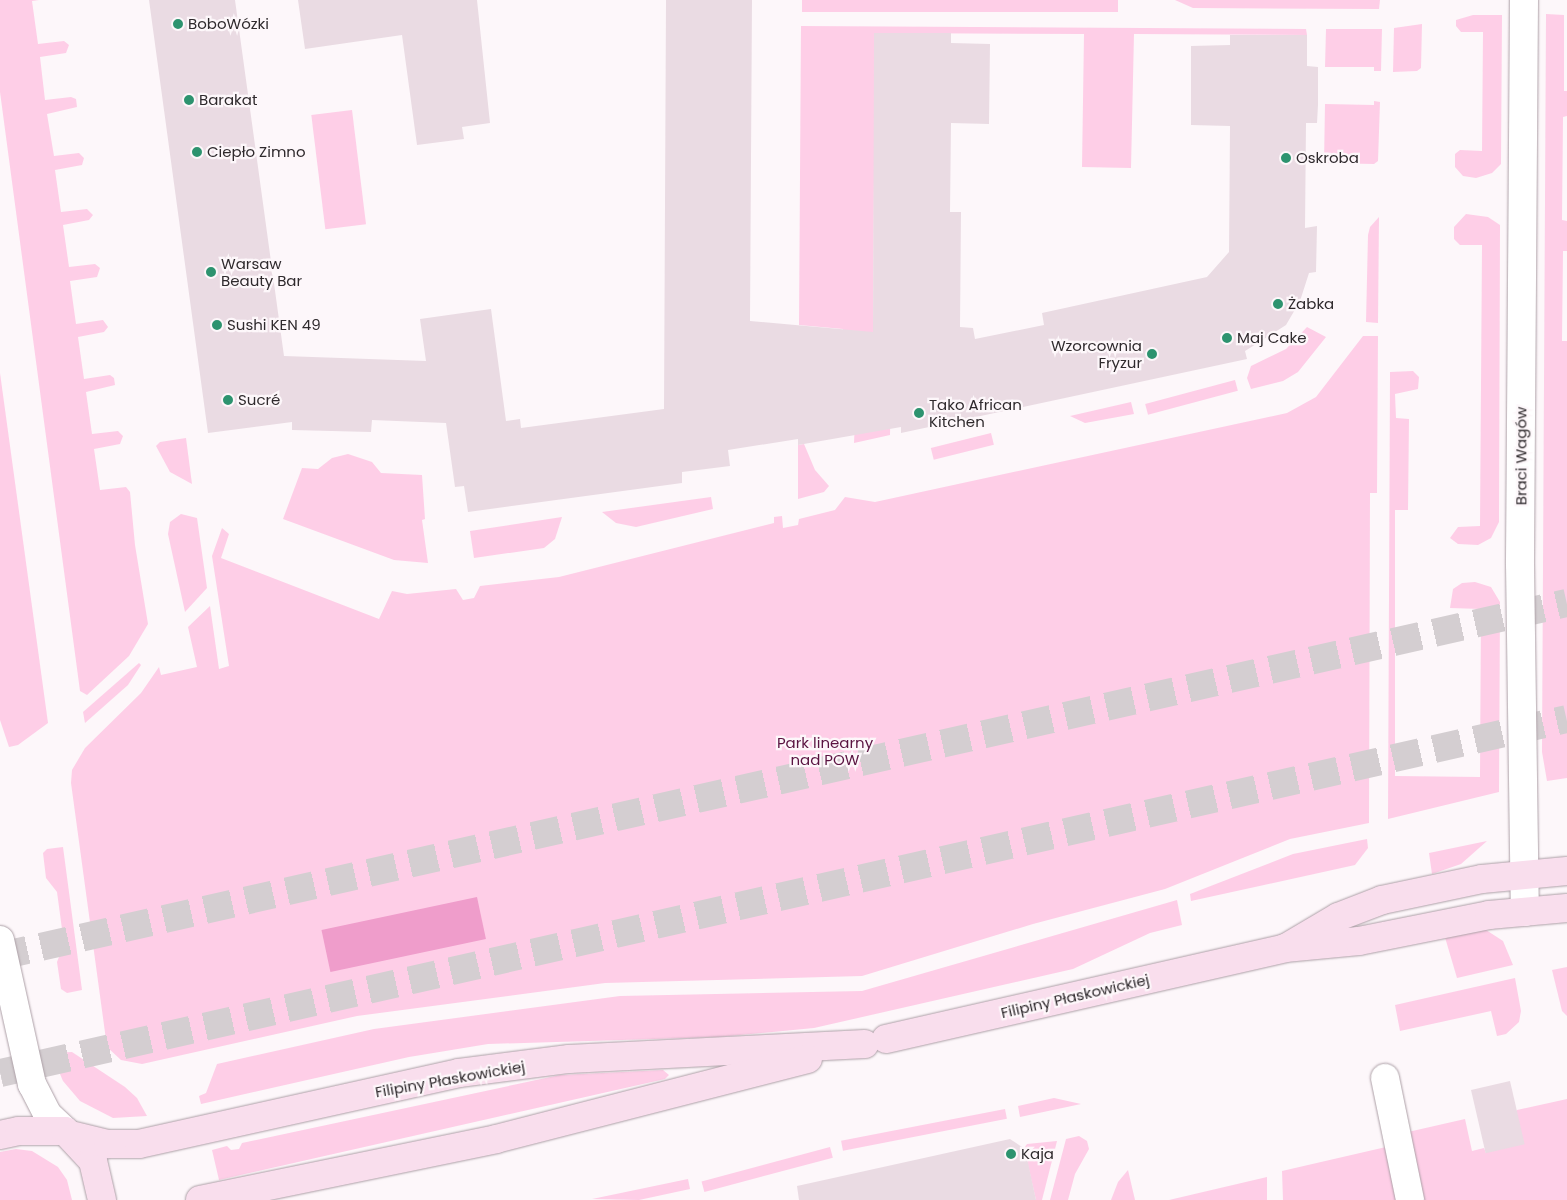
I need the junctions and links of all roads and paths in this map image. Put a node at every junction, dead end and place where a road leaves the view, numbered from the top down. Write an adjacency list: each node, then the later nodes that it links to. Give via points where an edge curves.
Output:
1 (1524, 0): 3 (street, Braci Wagów, via 1520,583)
2 (1567, 871): 3 (main road, Filipiny Płaskowickiej)
3 (1525, 874): 5 (street, Braci Wagów); 7 (main road, Filipiny Płaskowickiej, via 1464,882 1382,900 1338,917)
4 (1567, 908): 5 (main road, Filipiny Płaskowickiej)
5 (1525, 912): 7 (main road, Filipiny Płaskowickiej, via 1480,916 1352,942)
6 (0, 940): 10 (street, via 32,1084 48,1115)
7 (1285, 948): 8 (main road, Filipiny Płaskowickiej)
8 (875, 1042): 10 (main road, Filipiny Płaskowickiej, via 569,1058 460,1073 139,1144 108,1144); 13 (main road, Filipiny Płaskowickiej, via 496,1139)
9 (1385, 1078): 14 (street)
10 (68, 1133): 11 (main road, Filipiny Płaskowickiej, via 19,1131); 12 (main road, via 92,1161)
11 (0, 1135)
12 (102, 1200)
13 (200, 1200)
14 (1410, 1200)

